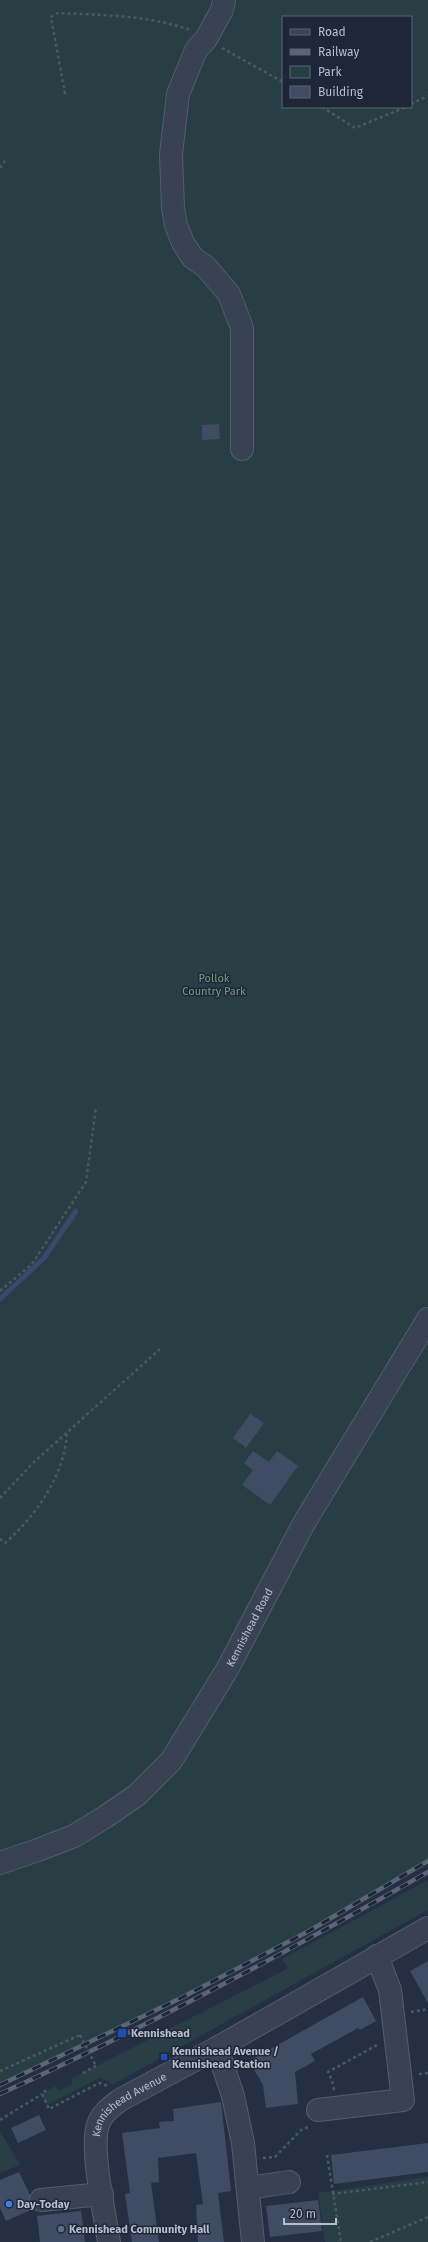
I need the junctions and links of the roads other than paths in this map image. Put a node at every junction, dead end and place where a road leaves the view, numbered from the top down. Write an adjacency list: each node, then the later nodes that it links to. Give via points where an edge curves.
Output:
1 (224, 0): 2 (street, via 222,10 206,39 196,50 178,94 172,154 173,208 183,243 229,294 242,328)
2 (242, 449)
3 (428, 1319): 4 (street, Kennishead Road, via 304,1523 228,1668 170,1761 137,1795 105,1818 74,1836)
4 (0, 1863)
5 (428, 1928): 6 (street, Kennishead Avenue)
6 (376, 1956): 7 (street, Kennishead Avenue); 8 (street, via 390,1990 403,2100)
7 (217, 2048): 10 (street, via 233,2096); 11 (street, Kennishead Avenue, via 120,2100 106,2111 98,2124 95,2142)
8 (327, 2109)
9 (289, 2182): 10 (street)
10 (248, 2188): 14 (street)
11 (102, 2194): 12 (street); 13 (street, Kennishead Avenue)
12 (41, 2200)
13 (109, 2242)
14 (253, 2242)

